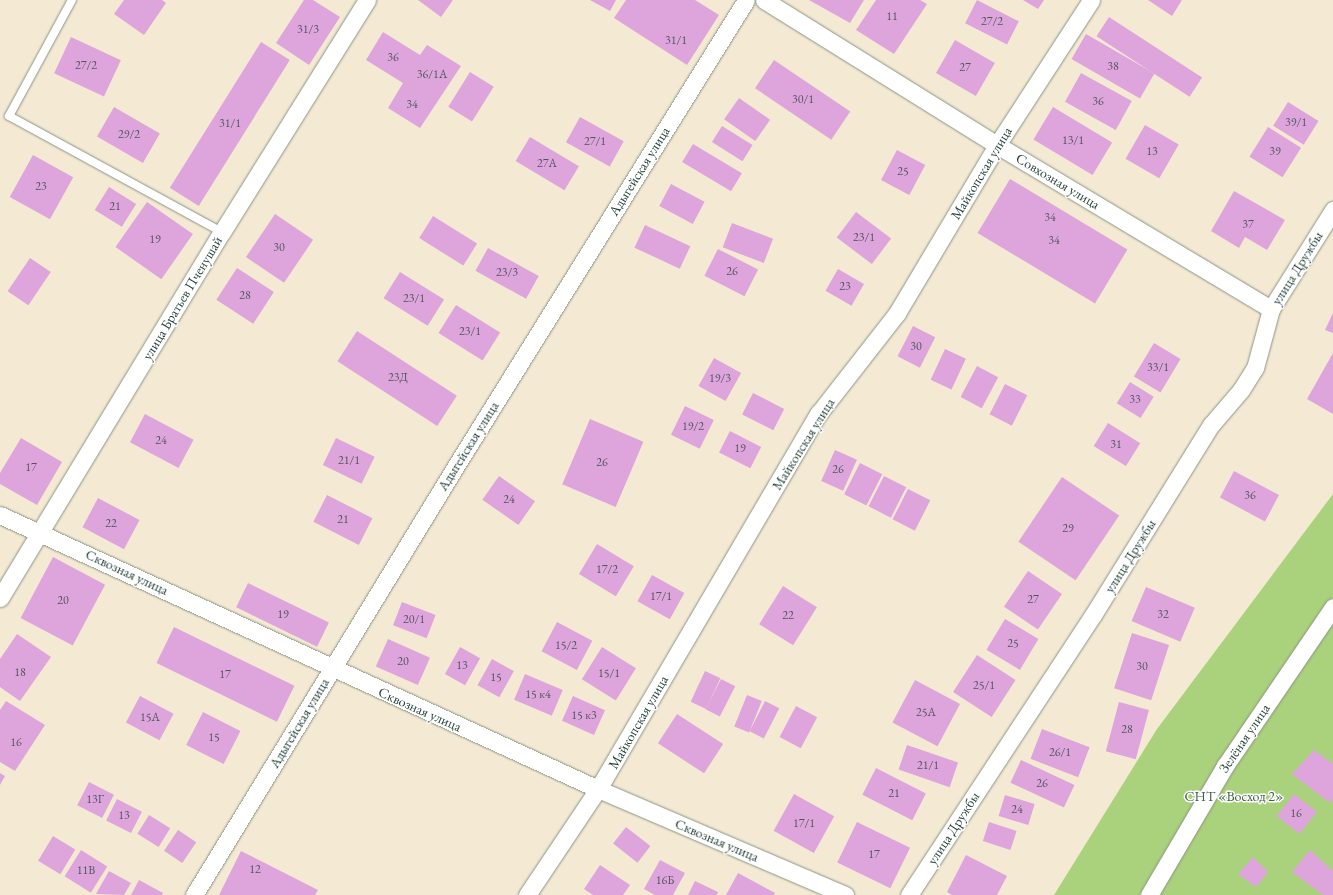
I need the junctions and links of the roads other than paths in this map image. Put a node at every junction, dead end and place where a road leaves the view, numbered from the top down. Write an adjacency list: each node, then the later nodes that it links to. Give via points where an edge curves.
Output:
1 (72, 0): 8 (lane, via 9,116)
2 (366, 0): 8 (street, улица Братьев Пченушай)
3 (746, 0): 14 (street, Адыгейская улица)
4 (764, 0): 6 (street, Совхозная улица)
5 (1091, 0): 6 (street, Майкопская улица)
6 (997, 145): 9 (street, Совхозная улица); 15 (street, Майкопская улица, via 897,313 820,413)
7 (1333, 210): 9 (street, улица Дружбы)
8 (222, 232): 11 (street, улица Братьев Пченушай)
9 (1271, 309): 19 (street, улица Дружбы, via 1255,368 1241,390 1211,425 1093,615)
10 (0, 515): 11 (street, Сквозная улица)
11 (40, 531): 12 (street, улица Братьев Пченушай); 14 (street, Сквозная улица)
12 (0, 598)
13 (1333, 607): 20 (street, Зелёная улица, via 1225,766)
14 (332, 669): 15 (street, Сквозная улица); 16 (street, Адыгейская улица)
15 (598, 790): 17 (street, Майкопская улица); 18 (street, Сквозная улица)
16 (194, 895)
17 (528, 895)
18 (845, 895)
19 (909, 895)
20 (1149, 895)

